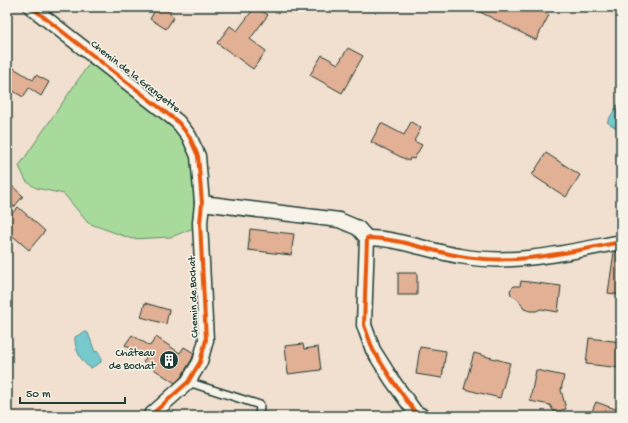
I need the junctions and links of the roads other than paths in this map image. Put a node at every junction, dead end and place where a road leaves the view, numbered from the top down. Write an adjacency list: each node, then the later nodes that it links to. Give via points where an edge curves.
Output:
1 (31, 7): 2 (street, Chemin de la Grangette, via 178,122 189,136 198,156)
2 (202, 203): 3 (street, via 339,220 358,228); 5 (street, Chemin de Bochat, via 200,223 206,340 200,362)
3 (367, 238): 4 (street, via 385,238 460,257 501,260 547,256); 8 (street, via 364,325 377,356 411,405)
4 (621, 242)
5 (188, 382): 6 (street, Chemin de Bochat); 7 (lane, via 260,405)
6 (150, 416)
7 (259, 416)
8 (422, 416)

